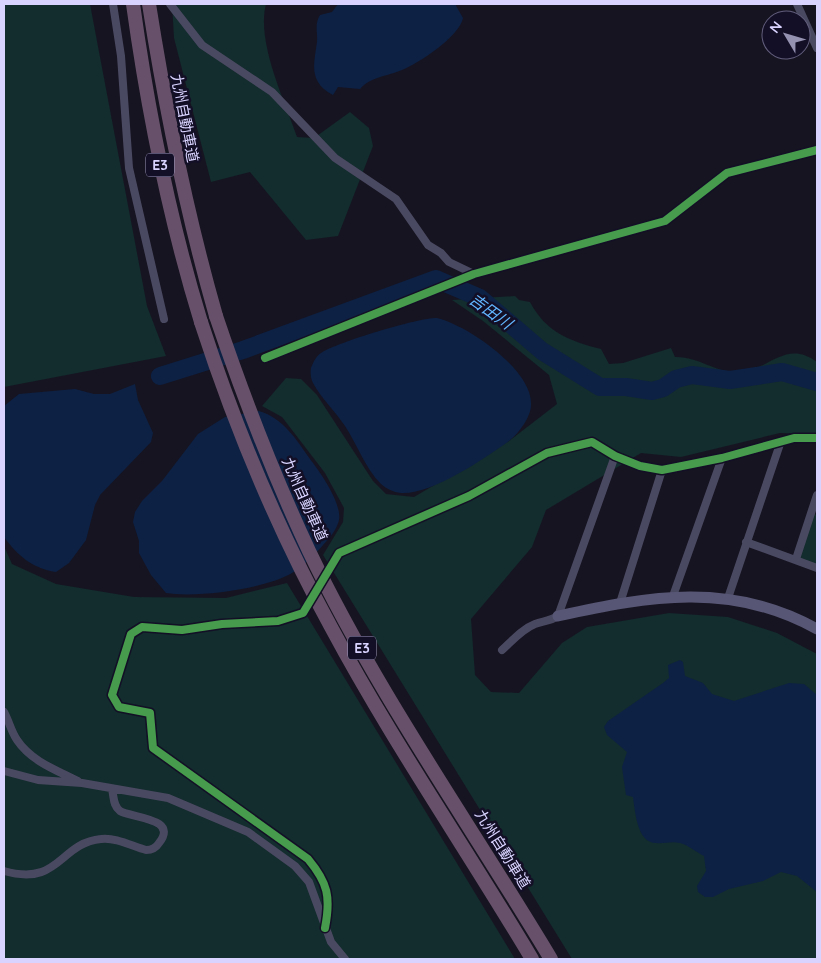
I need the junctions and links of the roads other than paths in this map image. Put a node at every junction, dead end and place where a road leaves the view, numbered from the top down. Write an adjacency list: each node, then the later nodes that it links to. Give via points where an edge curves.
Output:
1 (113, 4): 9 (street, via 124,82 129,168)
2 (132, 4): 33 (highway, E3, bridge, via 157,154 186,274 221,383 269,501 331,627 390,730)
3 (149, 4): 34 (highway, 九州自動車道 / E3, bridge, via 185,203 216,316 259,436 314,560 404,720)
4 (170, 4): 8 (street, via 202,45 272,92 335,158 396,199 428,245 448,262)
5 (797, 4): 6 (street)
6 (817, 48)
7 (817, 150): 8 (street, via 727,173 664,221)
8 (474, 274): 10 (street)
9 (164, 319)
10 (265, 358)
11 (817, 438): 12 (street, via 794,438)
12 (780, 444): 14 (street); 17 (street)
13 (615, 456): 15 (street); 23 (street); 31 (street, via 592,442 546,453 468,496 339,553 303,614 278,621 182,630 142,627 131,634 112,695 119,706 150,713 154,748 308,859 325,882)
14 (722, 458): 15 (street); 20 (street)
15 (662, 470): 22 (street)
16 (817, 495): 18 (street)
17 (746, 542): 18 (street); 21 (street)
18 (796, 559): 19 (street)
19 (817, 568)
20 (674, 596): 21 (street); 22 (street)
21 (728, 598): 24 (street, via 766,608)
22 (620, 603): 23 (street)
23 (558, 616): 25 (street, via 550,622 526,629)
24 (817, 629)
25 (502, 650)
26 (4, 712): 28 (street, via 24,748 42,763)
27 (4, 771): 28 (street, via 38,780)
28 (82, 783): 29 (street)
29 (112, 789): 30 (street, via 115,806 121,811 161,826 163,838 158,846 146,850 100,838 80,846 40,874 19,875); 31 (street, via 168,798 229,823 272,847 309,882)
30 (4, 871)
31 (326, 928): 32 (street, via 331,942)
32 (344, 959)
33 (532, 959)
34 (551, 959)

